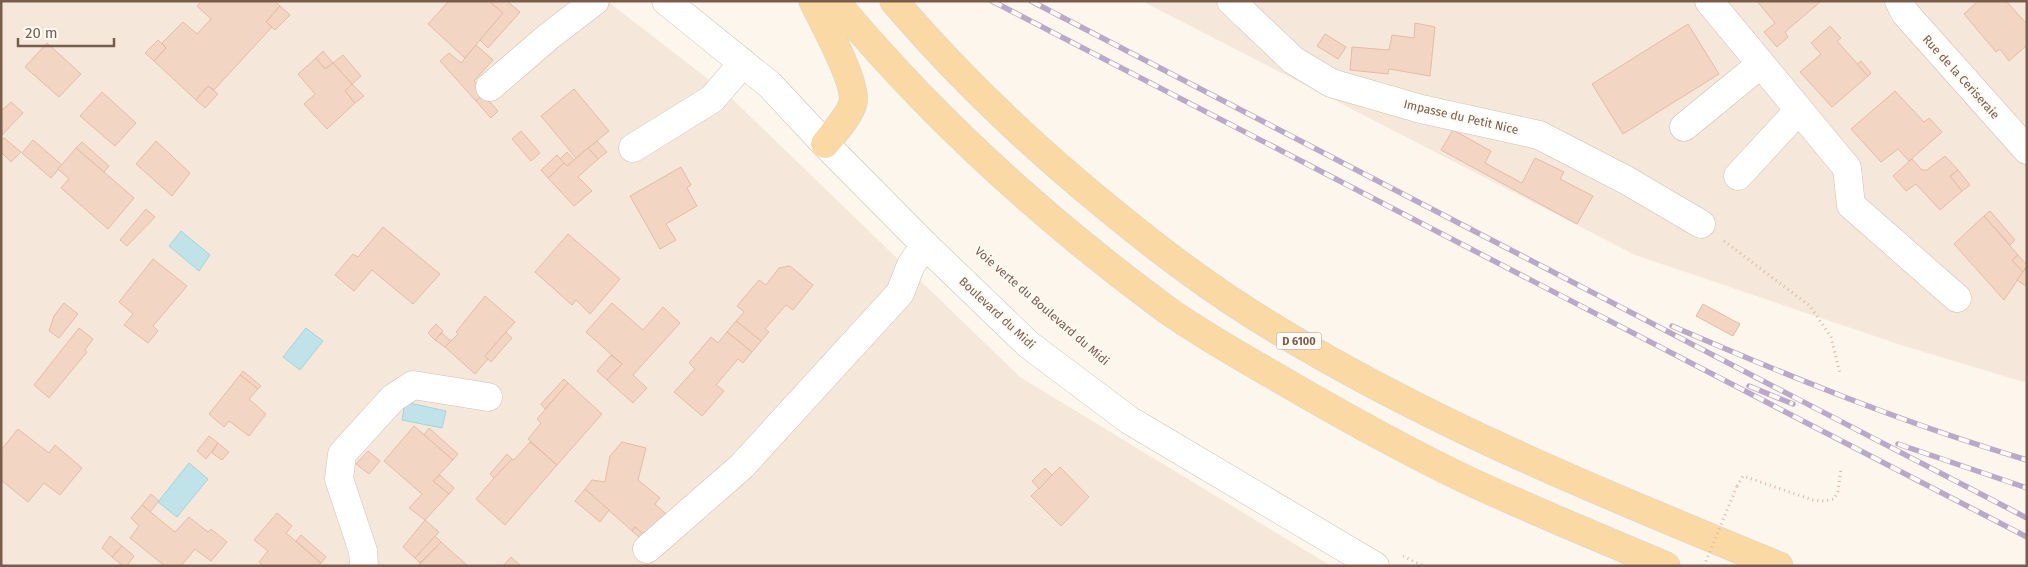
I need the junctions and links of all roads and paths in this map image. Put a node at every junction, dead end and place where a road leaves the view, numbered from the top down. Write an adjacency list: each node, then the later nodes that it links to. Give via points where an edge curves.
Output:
1 (595, 1): 11 (street)
2 (666, 1): 9 (street, Boulevard du Midi)
3 (813, 1): 14 (main road, via 850,78 853,102)
4 (835, 1): 28 (main road, via 979,156 1169,311 1353,422 1468,480)
5 (894, 1): 30 (main road, D 6100, via 979,94 1039,150 1181,266 1251,314 1425,411 1559,475)
6 (1231, 1): 18 (street, Impasse du Petit Nice, via 1293,60 1331,83 1422,109 1539,135)
7 (1709, 1): 10 (street)
8 (1899, 1): 16 (street, Rue de la Ceriseraie, via 1905,13)
9 (743, 63): 14 (street, Boulevard du Midi, via 770,85); 15 (street, via 712,99)
10 (1761, 64): 12 (street); 13 (street)
11 (490, 88)
12 (1799, 110): 17 (street); 20 (street, via 1847,168 1851,205)
13 (1684, 127)
14 (825, 144): 19 (street, Boulevard du Midi)
15 (633, 148)
16 (2027, 150)
17 (1738, 176)
18 (1702, 224): 21 (path, via 1810,306 1832,337)
19 (924, 244): 24 (street, via 900,293 742,466); 25 (street, Boulevard du Midi, via 1029,345 1129,420)
20 (1957, 298)
21 (1840, 374)
22 (488, 397): 26 (street, via 413,384 393,398 342,454 339,479 363,551)
23 (1841, 469): 29 (path, bridge, via 1834,499 1824,501 1743,476)
24 (647, 549)
25 (1386, 559): 27 (path)
26 (364, 566)
27 (1423, 566)
28 (1666, 566)
29 (1704, 566)
30 (1780, 566)

